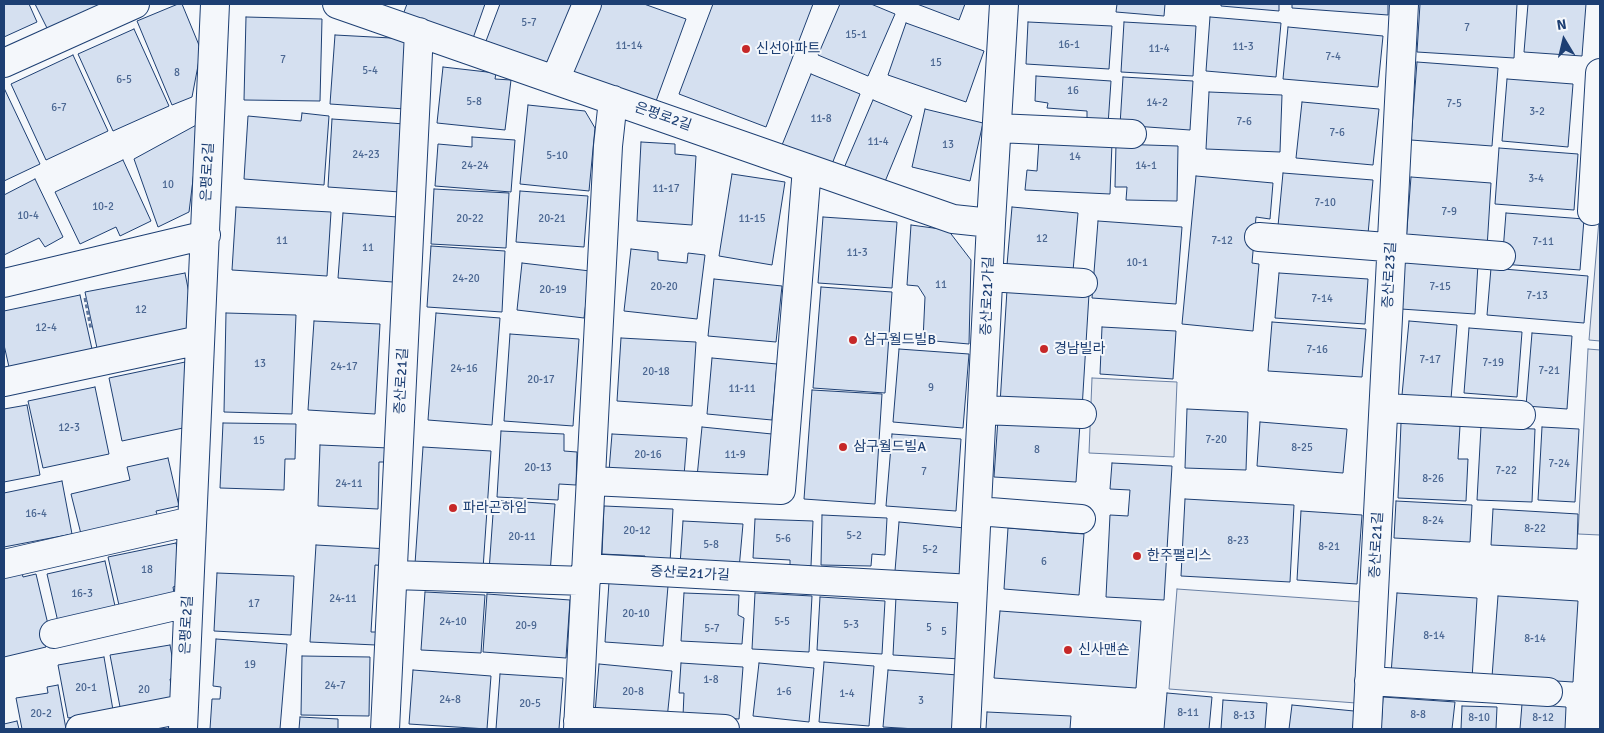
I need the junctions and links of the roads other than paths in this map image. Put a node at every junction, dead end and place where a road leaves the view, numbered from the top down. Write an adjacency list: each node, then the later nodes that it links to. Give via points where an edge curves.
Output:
1 (135, 4): 8 (street)
2 (215, 4): 17 (street, 은평로2길)
3 (338, 4): 7 (street, 은평로2길)
4 (587, 4): 10 (street)
5 (1004, 4): 12 (street, 증산로21가길)
6 (1404, 4): 19 (street, 증산로23길)
7 (419, 32): 10 (street, 은평로2길); 35 (street, 증산로21길)
8 (4, 63)
9 (1600, 73): 15 (street)
10 (555, 80): 11 (street, 은평로2길)
11 (612, 100): 14 (street, 은평로2길); 30 (street)
12 (997, 128): 13 (street); 16 (street, 증산로21가길)
13 (1132, 134)
14 (807, 168): 16 (street, 은평로2길, via 953,219); 30 (street, via 781,490)
15 (1592, 211)
16 (991, 223): 21 (street, 증산로21가길)
17 (206, 236): 22 (street); 24 (street, 은평로2길)
18 (1259, 237): 19 (street)
19 (1392, 247): 20 (street); 26 (street, 증산로23길)
20 (1501, 256)
21 (989, 277): 23 (street); 27 (street, 증산로21가길)
22 (4, 283)
23 (1083, 283)
24 (200, 340): 25 (street); 33 (street, 은평로2길)
25 (4, 382)
26 (1384, 408): 29 (street); 40 (street, 증산로21길)
27 (983, 410): 28 (street); 31 (street, 증산로21가길)
28 (1082, 414)
29 (1521, 415)
30 (590, 481): 36 (street)
31 (977, 511): 32 (street); 37 (street, 증산로21가길)
32 (1081, 519)
33 (192, 521): 34 (street); 38 (street, 은평로2길)
34 (4, 564)
35 (393, 575): 36 (street, 증산로21가길); 45 (street, 증산로21길)
36 (586, 575): 37 (street, 증산로21가길); 43 (street)
37 (973, 589): 47 (street, 증산로21가길)
38 (188, 603): 39 (street); 42 (street, 은평로2길)
39 (54, 634)
40 (1369, 681): 41 (street); 48 (street, 증산로21길)
41 (1548, 692)
42 (183, 719): 44 (street)
43 (578, 725): 46 (street)
44 (80, 729)
45 (385, 729)
46 (725, 729)
47 (966, 729)
48 (1367, 729)

